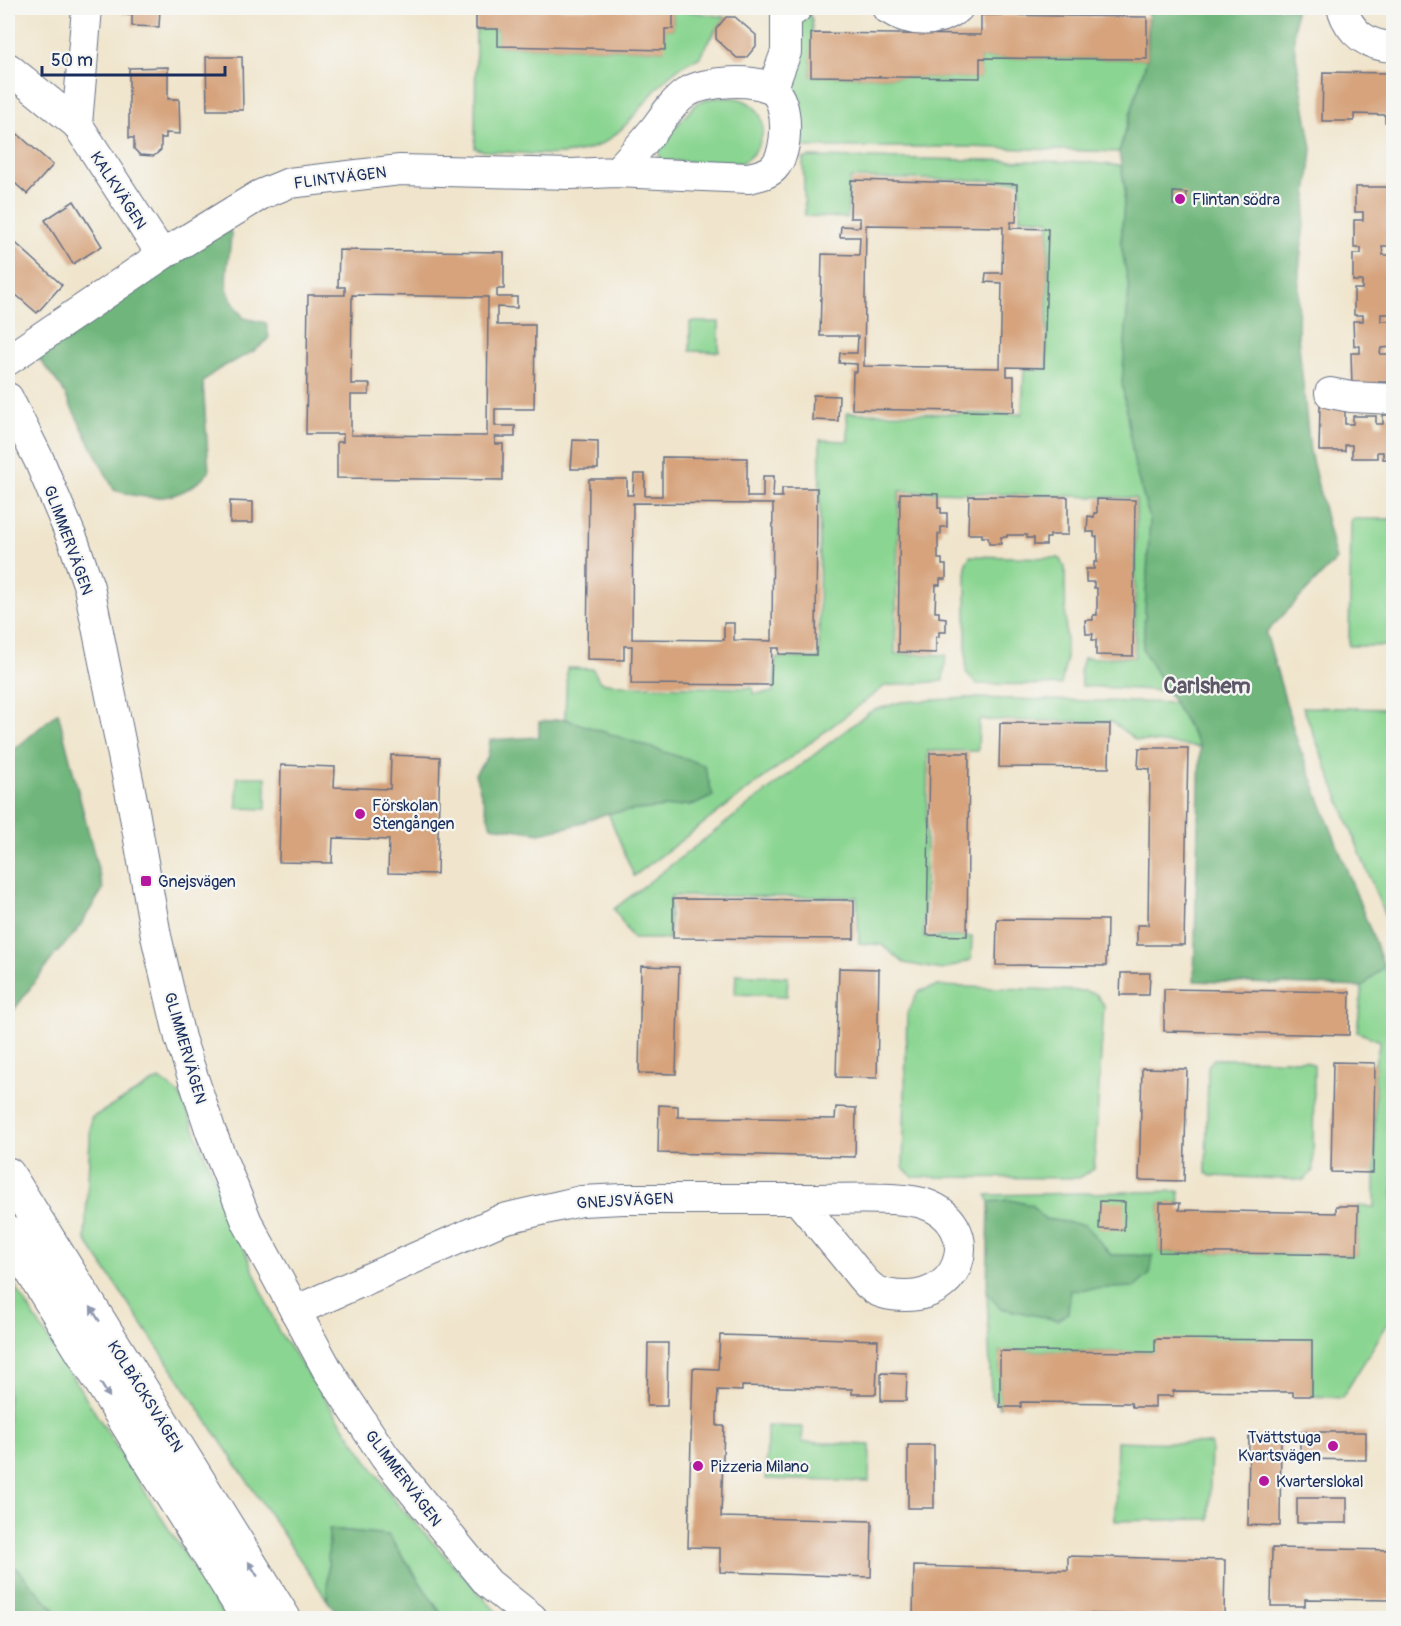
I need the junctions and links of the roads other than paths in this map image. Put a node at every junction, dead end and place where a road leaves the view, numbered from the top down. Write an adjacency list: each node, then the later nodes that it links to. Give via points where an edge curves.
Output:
1 (87, 8): 9 (street)
2 (887, 8): 3 (street, via 909,20 931,20)
3 (958, 8)
4 (1342, 8): 6 (street, via 1359,37 1368,43)
5 (782, 10): 8 (street, via 786,52)
6 (1394, 47)
7 (8, 68): 9 (street, KALKVÄGEN)
8 (772, 90): 10 (street, via 757,85 701,84 684,94); 10 (street, FLINTVÄGEN, via 780,99 784,139 776,167 763,175 748,178)
9 (77, 124): 11 (street, KALKVÄGEN)
10 (616, 172): 11 (street, FLINTVÄGEN, via 400,170 289,183 260,195)
11 (162, 255): 12 (street, FLINTVÄGEN)
12 (8, 360)
13 (1330, 393): 15 (street)
14 (8, 398): 19 (street, GLIMMERVÄGEN, via 39,460 89,587 156,936 180,1038 247,1222)
15 (1394, 399)
16 (8, 1174): 21 (highway, KOLBÄCKSVÄGEN, one-way to 16)
17 (797, 1199): 17 (street, GNEJSVÄGEN, via 871,1288 896,1296 914,1296 930,1293 952,1275 959,1249 957,1232 942,1212 913,1201); 19 (street, GNEJSVÄGEN, via 681,1197 570,1203 503,1219)
18 (8, 1233): 20 (highway, KOLBÄCKSVÄGEN, one-way to 20)
19 (295, 1311): 22 (street, GLIMMERVÄGEN, via 327,1369 385,1457 488,1583)
20 (248, 1618)
21 (284, 1618)
22 (532, 1618)

